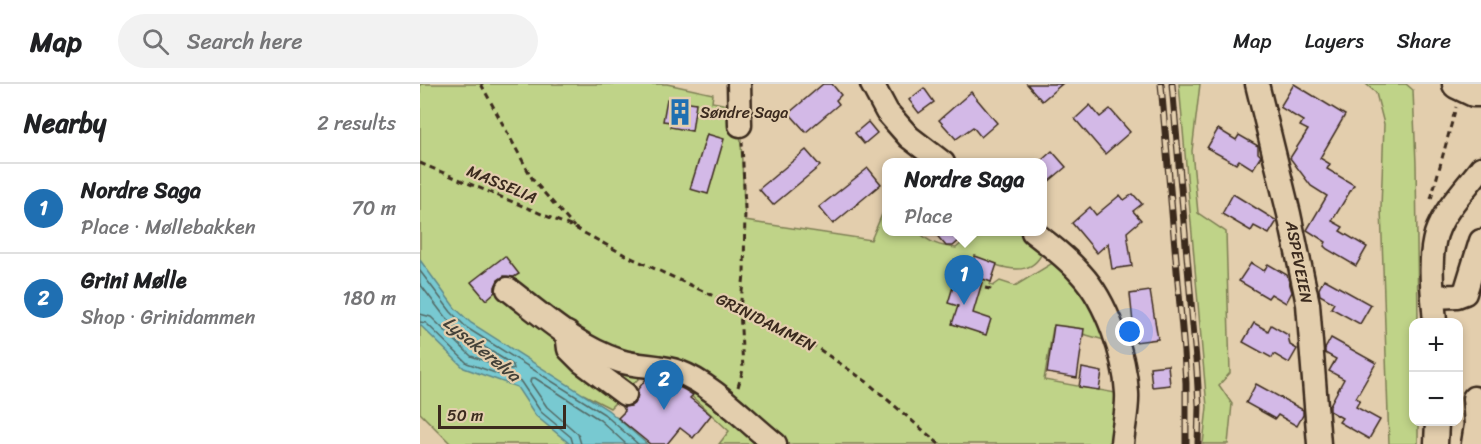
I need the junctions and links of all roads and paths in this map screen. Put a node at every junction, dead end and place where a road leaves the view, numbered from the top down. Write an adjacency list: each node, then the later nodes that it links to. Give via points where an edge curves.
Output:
1 (481, 84): 10 (path, via 533,180)
2 (739, 84): 6 (street)
3 (872, 84): 7 (street, via 887,112 909,137)
4 (1257, 84): 28 (street, ASPEVEIEN, via 1308,304)
5 (1465, 93): 11 (path, via 1426,220)
6 (740, 124): 18 (path, via 745,208)
7 (938, 158)
8 (420, 163): 10 (path, MASSELIA)
9 (1481, 168): 11 (street)
10 (575, 228): 18 (path, GRINIDAMMEN)
11 (1436, 234): 17 (street)
12 (1039, 236): 27 (street, via 1084,276 1107,315 1121,353 1127,395)
13 (1481, 241): 17 (street, via 1465,293)
14 (991, 285): 15 (path, via 990,289)
15 (985, 288)
16 (508, 289): 20 (street)
17 (1433, 297): 19 (street)
18 (740, 308): 23 (path, via 743,370); 26 (path, GRINIDAMMEN, via 813,345 867,382)
19 (1435, 318)
20 (567, 333): 21 (street, via 569,350); 23 (street, via 620,361 679,372 702,384)
21 (625, 393)
22 (1474, 398): 30 (street)
23 (732, 409): 25 (street)
24 (1437, 426): 29 (street)
25 (775, 444)
26 (939, 444)
27 (1122, 444)
28 (1319, 444)
29 (1436, 444)
30 (1473, 444)

